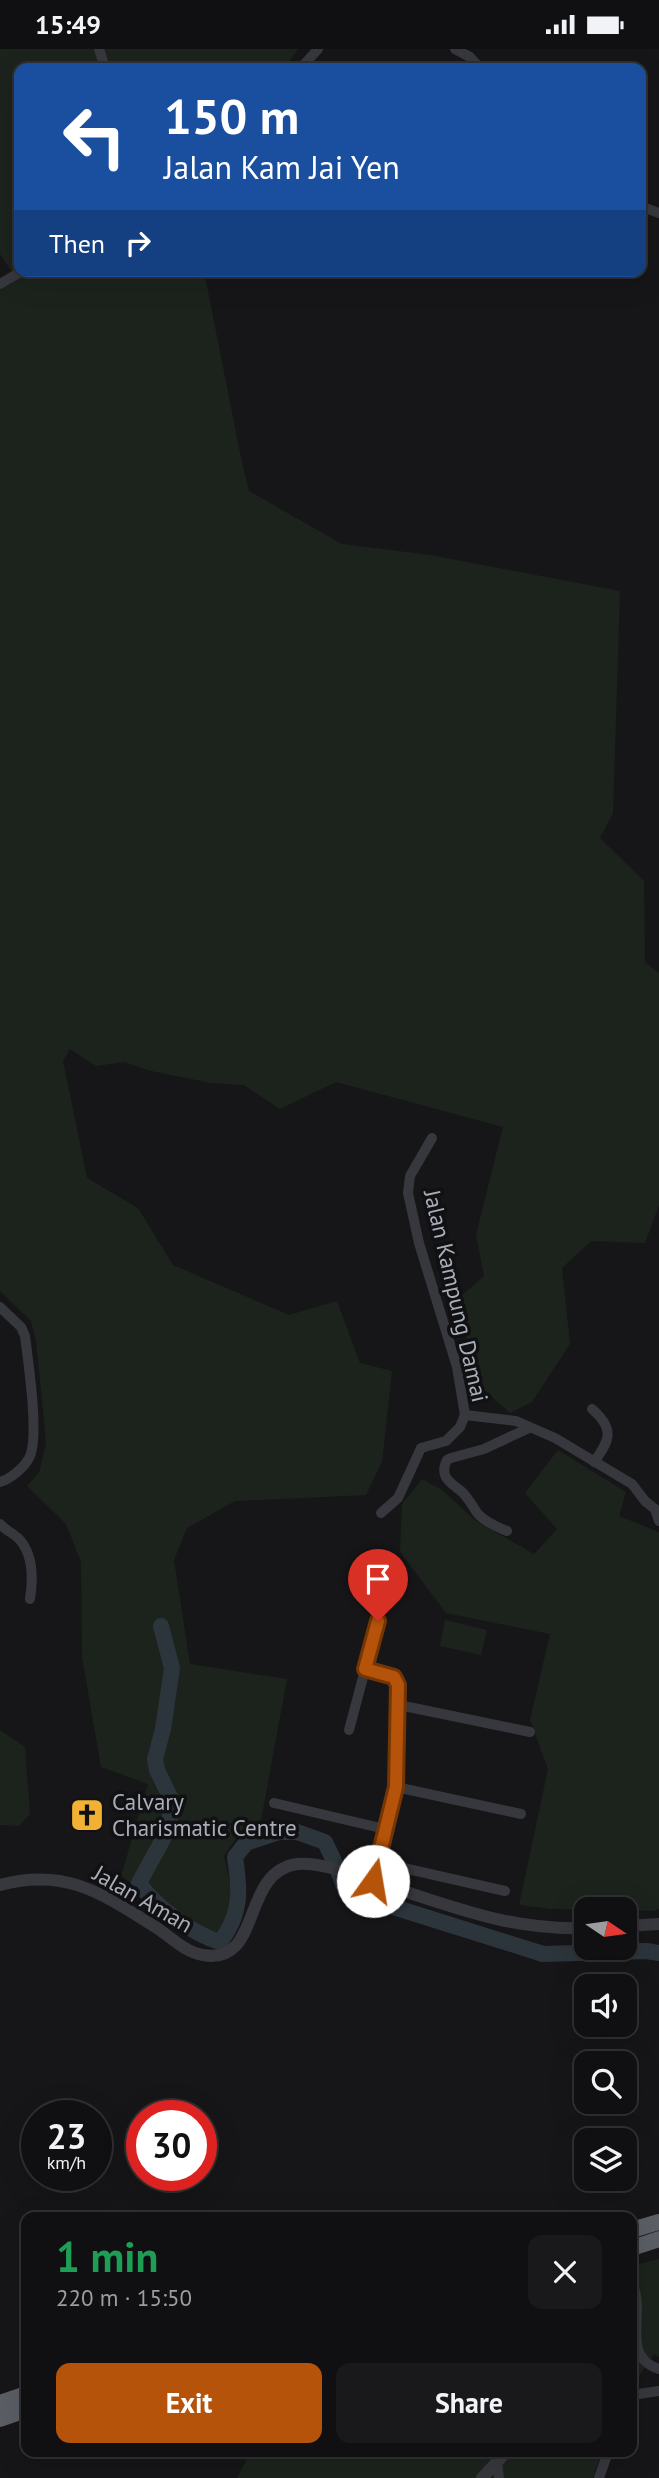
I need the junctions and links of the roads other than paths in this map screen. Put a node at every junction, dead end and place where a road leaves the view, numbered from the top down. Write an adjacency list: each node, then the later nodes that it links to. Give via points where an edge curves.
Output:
1 (318, 49): 3 (street)
2 (455, 49): 4 (street)
3 (305, 63)
4 (475, 63)
5 (432, 1138): 8 (street, Jalan Kampung Damai, via 411,1176 408,1193 457,1367)
6 (0, 1307): 11 (street, via 25,1336 33,1405 30,1457)
7 (592, 1409): 10 (street, via 603,1419 608,1433)
8 (465, 1415): 9 (street, via 516,1421); 12 (street, Jalan Kampung Damai, via 446,1441 421,1448 398,1499)
9 (529, 1428): 10 (street); 15 (street, via 451,1458 443,1468 449,1483 480,1517)
10 (594, 1462): 13 (street, via 632,1484 655,1509)
11 (1, 1485)
12 (382, 1513)
13 (659, 1521)
14 (0, 1524): 16 (street, via 18,1537 28,1555 33,1581)
15 (507, 1531)
16 (30, 1599)
17 (378, 1621): 18 (street)
18 (365, 1669): 19 (street, via 394,1677); 20 (street)
19 (399, 1705): 21 (street); 22 (street)
20 (349, 1730)
21 (530, 1732)
22 (396, 1787): 24 (street); 25 (street)
23 (274, 1804): 25 (street)
24 (521, 1814)
25 (385, 1829): 26 (street)
26 (377, 1862): 27 (street); 29 (street)
27 (373, 1881): 28 (street, Jalan Aman, via 301,1864 279,1870 268,1879 238,1944 218,1956 192,1952 135,1915 66,1880 24,1878); 32 (street, Jalan Aman, via 502,1922)
28 (0, 1885)
29 (505, 1891)
30 (659, 1924): 31 (street)
31 (637, 1925)
32 (574, 1928)
33 (659, 2222): 34 (highway)
34 (637, 2229)
35 (659, 2239): 36 (highway)
36 (637, 2246)
37 (637, 2348): 38 (street, via 644,2362)
38 (659, 2369)
39 (659, 2391): 40 (street)
40 (637, 2394)
41 (21, 2396): 42 (highway)
42 (0, 2403)
43 (21, 2412): 44 (highway)
44 (0, 2419)
45 (502, 2457): 47 (street)
46 (606, 2457): 50 (street)
47 (497, 2463): 48 (street); 49 (street)
48 (482, 2478)
49 (499, 2478)
50 (599, 2478)

